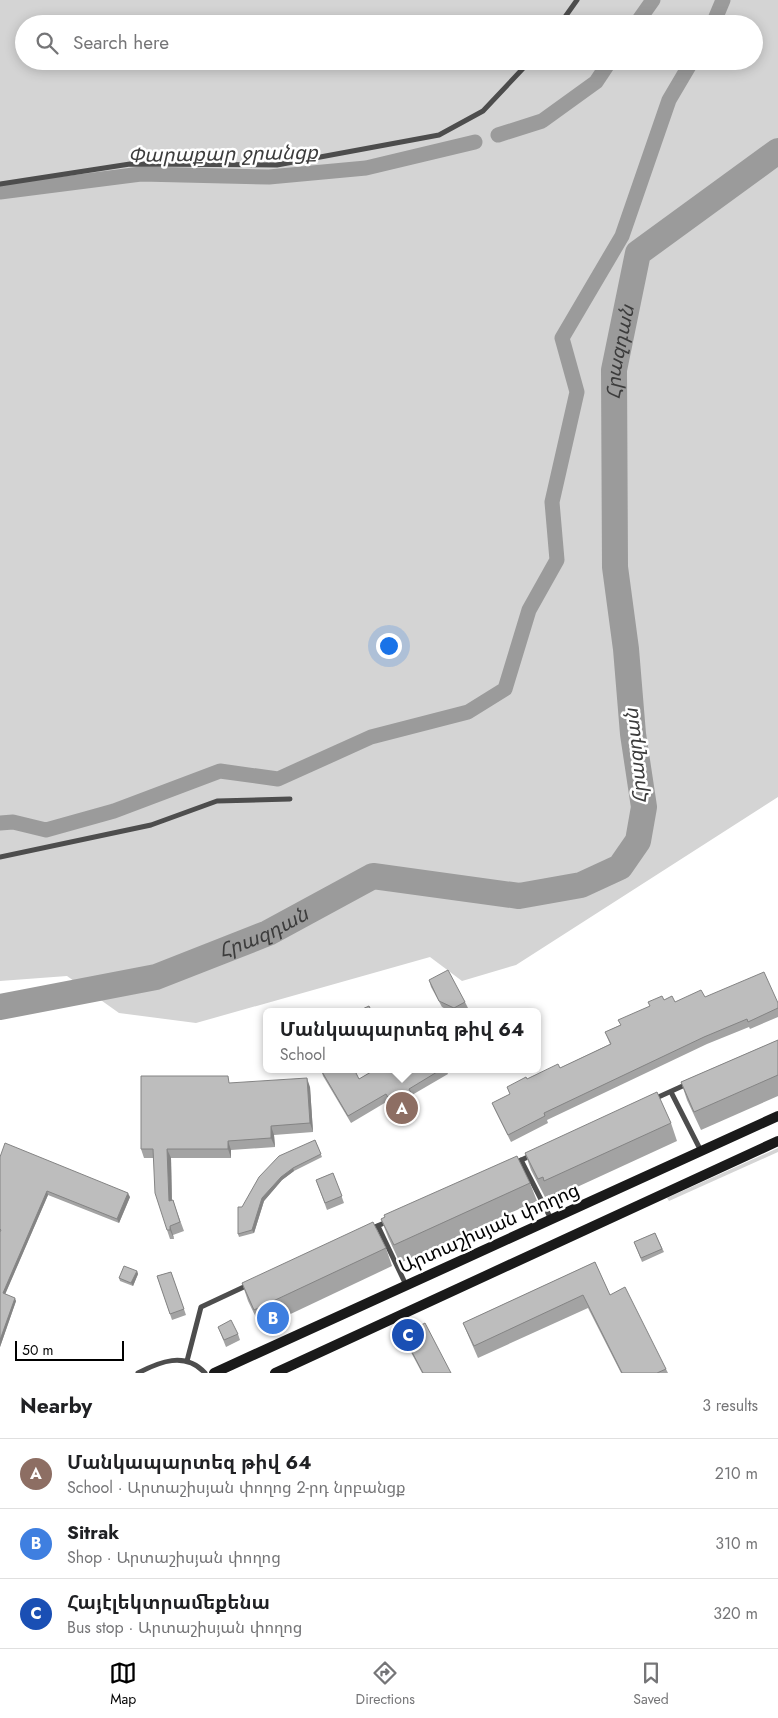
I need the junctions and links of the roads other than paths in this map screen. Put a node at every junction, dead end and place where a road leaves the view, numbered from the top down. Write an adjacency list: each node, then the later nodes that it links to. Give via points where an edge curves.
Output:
1 (577, 0): 2 (street)
2 (566, 15)
3 (522, 70): 4 (street, via 483,111 439,135 277,166 130,164)
4 (0, 184)
5 (290, 799): 6 (street, via 217,801 151,825)
6 (0, 857)
7 (698, 1079): 8 (street)
8 (671, 1092): 9 (street); 12 (street)
9 (644, 1104)
10 (778, 1116): 12 (main road, Արտաշիսյան փողոց)
11 (778, 1141): 26 (main road)
12 (701, 1151): 17 (main road, Արտաշիսյան փողոց)
13 (539, 1152): 14 (street)
14 (521, 1160): 15 (street); 17 (street)
15 (512, 1164)
16 (396, 1218): 18 (street)
17 (551, 1219): 21 (main road, Արտաշիսյան փողոց)
18 (378, 1226): 19 (street); 21 (street)
19 (360, 1234)
20 (254, 1282): 22 (street, via 201,1307)
21 (406, 1285): 25 (main road, Արտաշիսյան փողոց)
22 (187, 1361): 23 (street, via 163,1361); 24 (street)
23 (138, 1373)
24 (205, 1373)
25 (214, 1373)
26 (275, 1373)

